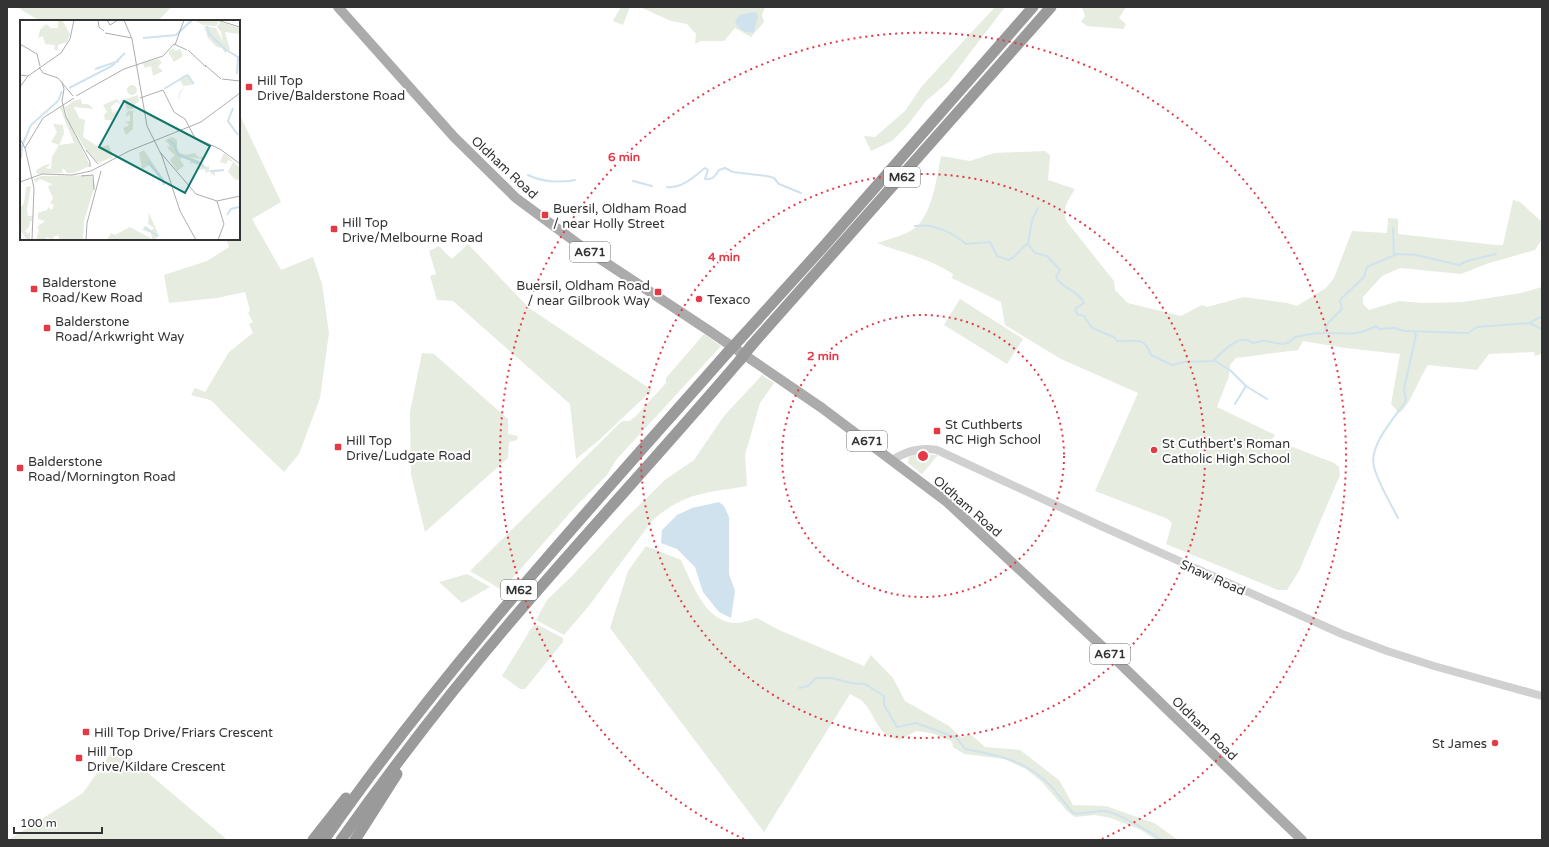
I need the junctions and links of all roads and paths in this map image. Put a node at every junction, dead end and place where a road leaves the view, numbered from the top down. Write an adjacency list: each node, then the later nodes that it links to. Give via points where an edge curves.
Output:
1 (338, 7): 4 (main road, Oldham Road / A671, via 454,137 516,198 585,249 822,408)
2 (1033, 7): 5 (highway, M62, bridge, via 574,527)
3 (1051, 7): 7 (highway, M62, bridge, via 516,615)
4 (892, 460): 6 (street, Shaw Road, via 920,448 938,450 1342,634 1434,666); 12 (main road, Oldham Road / A671, via 947,502 985,536)
5 (443, 682): 8 (highway, M62); 9 (highway, M62)
6 (1542, 696)
7 (438, 710): 10 (highway, M62); 11 (highway, M62)
8 (313, 840)
9 (324, 840)
10 (341, 840)
11 (355, 840)
12 (1302, 840)

